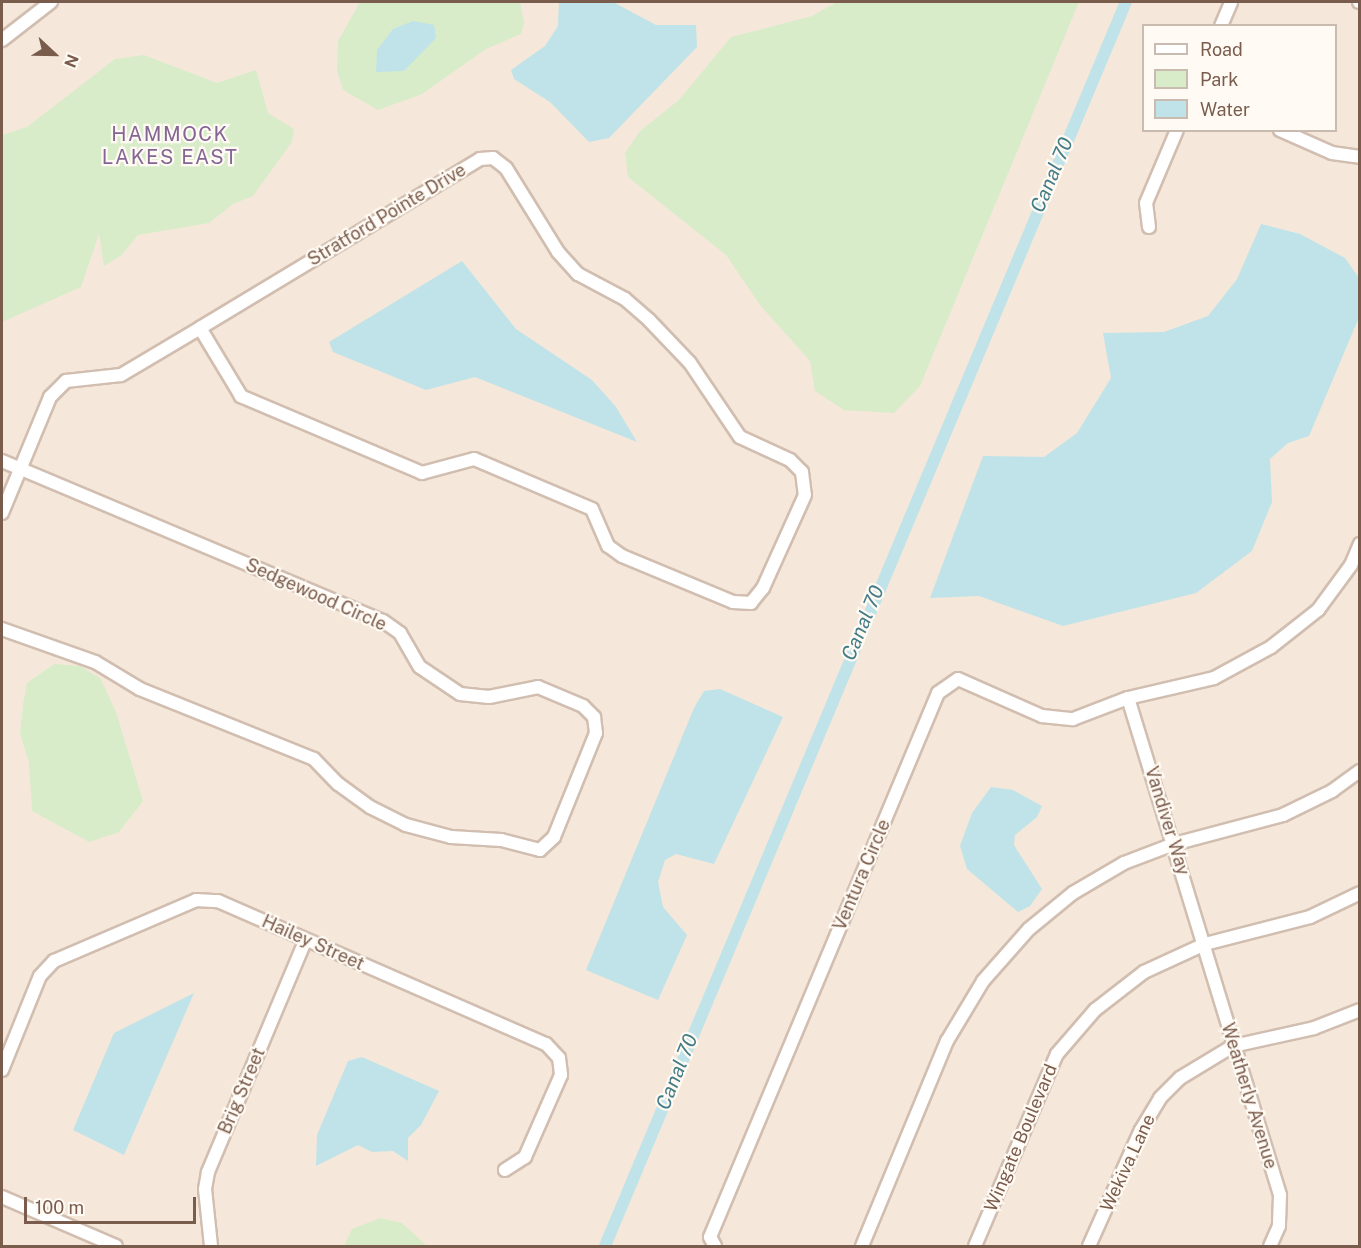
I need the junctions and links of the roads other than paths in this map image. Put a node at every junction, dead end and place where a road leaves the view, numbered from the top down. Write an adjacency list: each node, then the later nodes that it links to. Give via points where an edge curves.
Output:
1 (51, 2): 4 (street)
2 (1232, 2): 3 (street)
3 (1222, 24)
4 (2, 40)
5 (1176, 132): 8 (street, via 1146,203)
6 (1285, 132): 7 (street, via 1332,153)
7 (1359, 157)
8 (1149, 227)
9 (200, 328): 9 (street, Stratford Pointe Drive, via 480,159 493,158 506,168 558,252 578,274 625,299 649,320 690,363 740,437 790,460 802,472 805,495 763,588 751,603 734,602 622,556 608,546 592,509 474,459 422,473 241,396); 11 (street, Stratford Pointe Drive, via 121,375 66,381 50,397)
10 (2, 461): 11 (street, Sedgewood Circle)
11 (20, 469): 12 (street, Stratford Pointe Drive); 14 (street, Sedgewood Circle, via 383,621 400,633 420,667 460,694 489,697 538,687 583,706 594,717 596,733 554,837 540,850 501,840 451,837 406,825 370,807 338,784 314,759 140,689 95,662)
12 (2, 513)
13 (1359, 544): 15 (street, via 1351,565 1318,610 1270,647 1214,678)
14 (2, 629)
15 (1128, 698): 17 (street, Vandiver Way); 28 (street, Ventura Circle, via 1073,719 1042,716 958,679 938,693 710,1236)
16 (1359, 771): 17 (street, via 1332,791 1283,815)
17 (1174, 844): 20 (street, Vandiver Way); 29 (street, via 1124,863 1073,893 1029,929 983,981 947,1041)
18 (1359, 893): 20 (street, Wingate Boulevard, via 1310,917)
19 (305, 940): 23 (street, Hailey Street, via 218,901 185,904 54,961 40,976); 24 (street, Hailey Street, via 546,1044 559,1058 561,1075 525,1157); 27 (street, Brig Street, via 208,1172 205,1189)
20 (1205, 944): 22 (street, Weatherly Avenue); 30 (street, Wingate Boulevard, via 1144,972 1095,1010 1057,1054)
21 (1359, 1010): 22 (street, Wekiva Lane, via 1314,1028)
22 (1233, 1046): 31 (street, Wekiva Lane, via 1197,1065 1160,1098 1141,1130); 32 (street, Weatherly Avenue, via 1280,1195 1279,1226)
23 (2, 1070)
24 (505, 1170)
25 (2, 1197): 26 (street)
26 (116, 1246)
27 (210, 1246)
28 (715, 1246)
29 (862, 1246)
30 (975, 1246)
31 (1089, 1246)
32 (1270, 1246)

